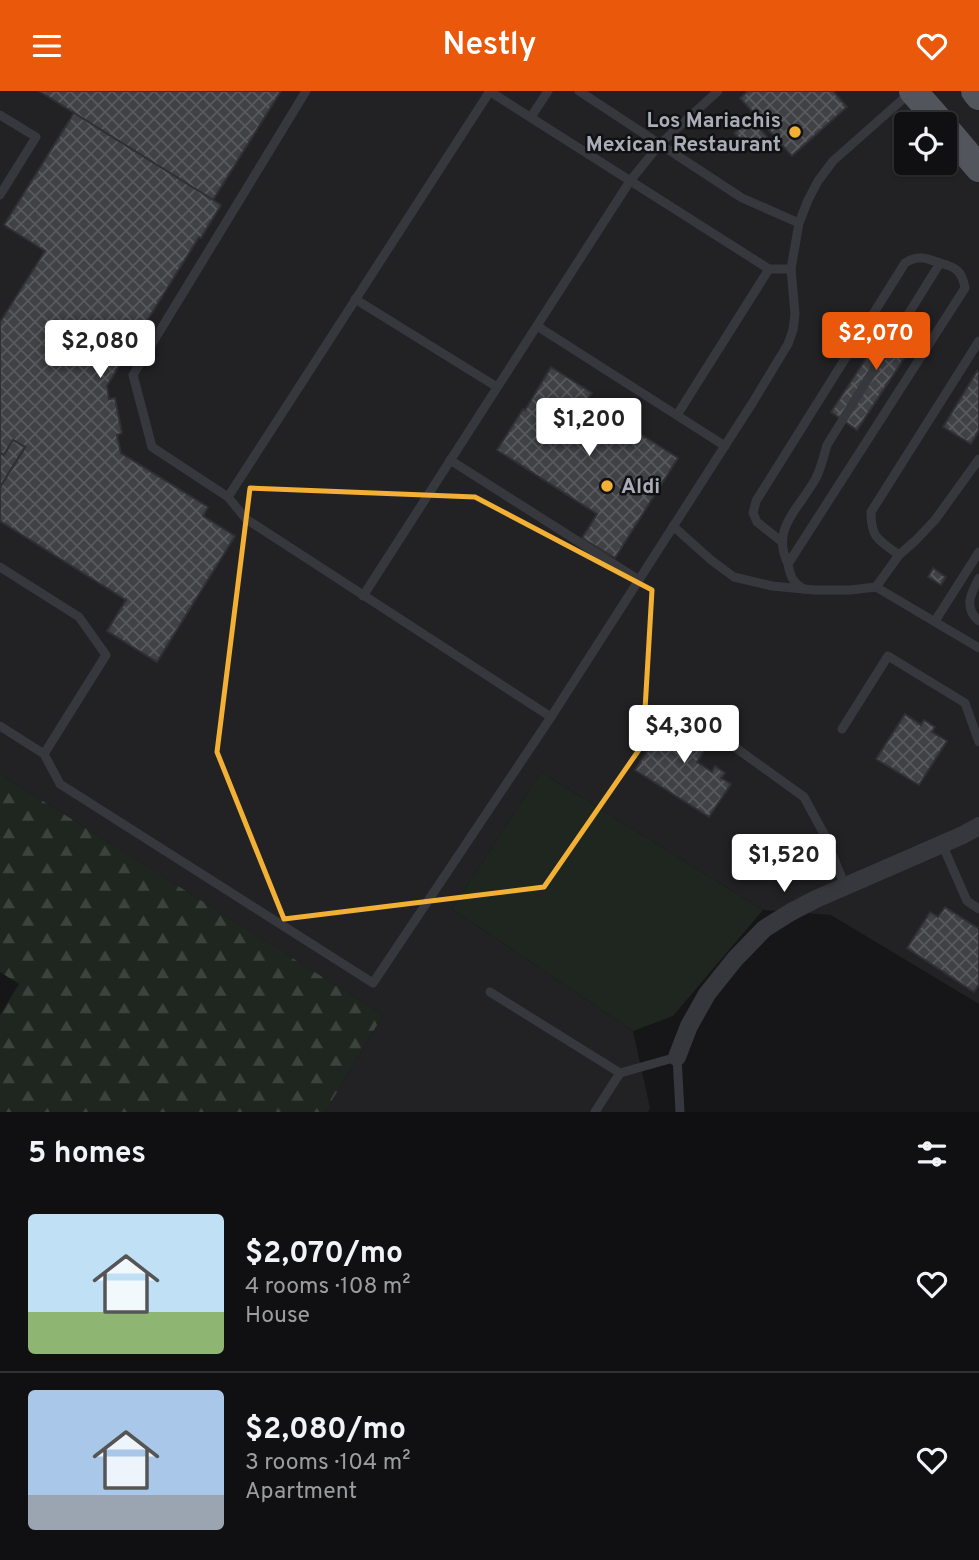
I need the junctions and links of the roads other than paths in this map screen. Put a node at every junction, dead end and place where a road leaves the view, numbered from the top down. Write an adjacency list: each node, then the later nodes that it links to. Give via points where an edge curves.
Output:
1 (306, 91): 29 (lane, via 134,375 152,447)
2 (489, 91): 11 (lane); 21 (lane)
3 (548, 91): 11 (lane)
4 (579, 91): 13 (lane)
5 (718, 91): 13 (lane)
6 (913, 91): 9 (main road); 17 (lane, via 833,161)
7 (975, 91): 8 (main road)
8 (979, 96)
9 (931, 112)
10 (0, 115): 16 (lane, via 36,137)
11 (531, 117): 15 (lane)
12 (957, 142): 14 (main road)
13 (660, 145): 15 (lane); 17 (lane, via 742,198)
14 (979, 168)
15 (630, 181): 19 (lane); 22 (lane)
16 (0, 195)
17 (799, 223): 20 (lane)
18 (940, 263): 31 (lane, via 827,445 816,478); 31 (lane, via 919,257 905,263 756,501 753,513 757,522); 34 (lane, via 957,270 965,288)
19 (769, 269): 20 (lane); 25 (lane)
20 (791, 269): 26 (lane, via 795,314 788,344)
21 (355, 299): 24 (lane); 29 (lane)
22 (537, 326): 24 (lane); 25 (lane)
23 (979, 341): 33 (lane, via 871,512 871,529)
24 (497, 387): 28 (lane)
25 (677, 415): 26 (lane)
26 (725, 446): 30 (lane)
27 (979, 459): 33 (lane, via 935,520)
28 (450, 460): 37 (lane); 40 (lane)
29 (228, 497): 40 (lane, via 246,519)
30 (673, 526): 37 (lane); 39 (lane, via 734,577)
31 (781, 541): 34 (lane)
32 (979, 552): 41 (lane)
33 (900, 555): 38 (lane)
34 (788, 564): 39 (lane, via 796,585)
35 (0, 567): 49 (lane, via 79,617 106,655)
36 (979, 578): 42 (lane, via 970,595 970,607)
37 (639, 580): 44 (lane)
38 (876, 587): 39 (lane); 41 (lane)
39 (804, 589)
40 (363, 596): 44 (lane)
41 (935, 621): 43 (lane)
42 (979, 621)
43 (979, 648)
44 (551, 717): 49 (lane, via 373,983 61,785)
45 (0, 726): 49 (lane)
46 (842, 729): 47 (lane, via 888,656 965,703)
47 (979, 742)
48 (736, 748): 52 (lane, via 804,797)
49 (44, 754)
50 (979, 826): 51 (street)
51 (942, 844): 52 (street); 54 (lane)
52 (845, 886): 57 (street, via 764,929 707,994)
53 (979, 897): 54 (lane)
54 (967, 901): 55 (lane)
55 (979, 909)
56 (489, 992): 58 (lane)
57 (677, 1057): 58 (lane); 60 (lane)
58 (620, 1073): 59 (lane)
59 (595, 1112)
60 (680, 1112)

